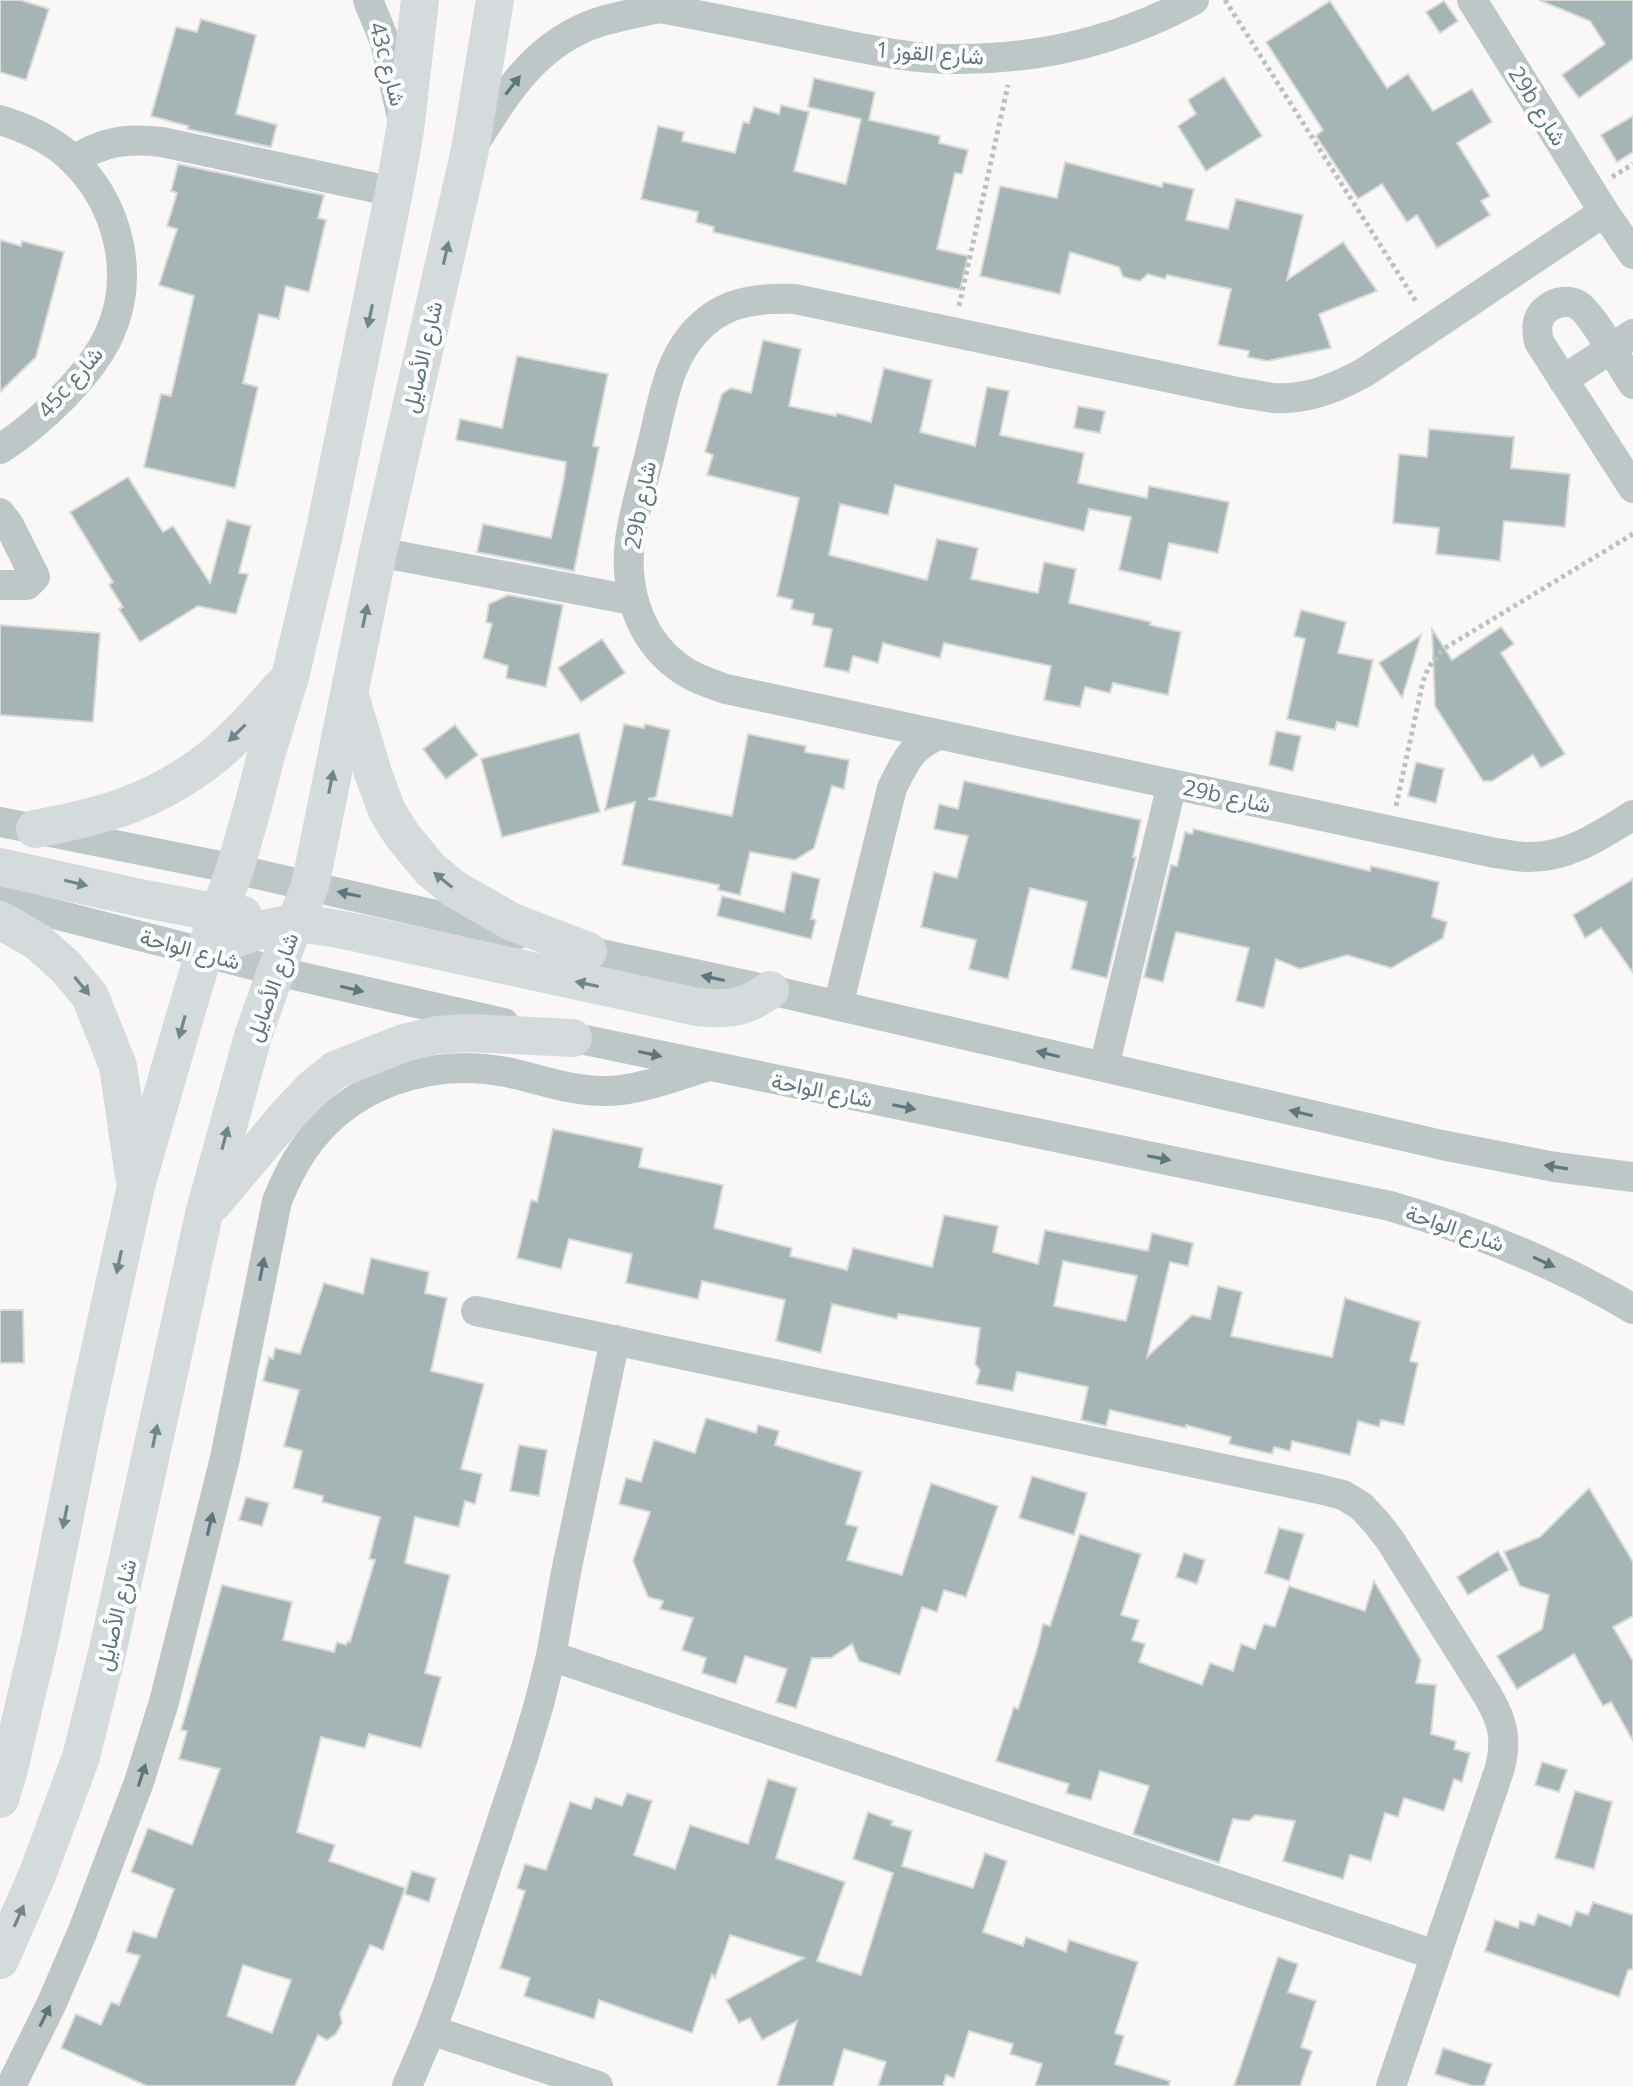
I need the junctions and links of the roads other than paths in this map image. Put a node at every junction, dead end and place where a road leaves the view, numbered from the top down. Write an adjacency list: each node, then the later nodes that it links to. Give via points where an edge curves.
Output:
1 (368, 0): 8 (street, 43c شارع, via 385,42)
2 (420, 0): 8 (main road)
3 (495, 0): 9 (main road, شارع الأصايل)
4 (1194, 0): 6 (street, شارع القوز 1, via 1120,33 1068,48 958,60 901,55)
5 (1472, 0): 12 (street, 29b شارع)
6 (652, 4): 9 (street, شارع القوز 1, one-way to 6, via 507,91 547,50 598,22)
7 (0, 120): 10 (street, 45c شارع, via 48,140)
8 (405, 130): 11 (main road)
9 (470, 150): 21 (main road, شارع الأصايل, one-way to 9)
10 (73, 160): 11 (street, via 94,148 139,139); 17 (street, 45c شارع, via 98,189 115,223 122,261 120,299 109,335 88,368 53,408)
11 (394, 192): 24 (main road, one-way to 24)
12 (1604, 212): 13 (street, 29b شارع); 23 (street, 29b شارع, via 1365,372 1305,396 1274,398 795,299 763,298 733,306 705,322 683,345 669,373 630,541)
13 (1633, 254)
14 (1622, 341): 15 (street); 15 (street, via 1579,306 1550,306 1536,332); 16 (street)
15 (1563, 380): 18 (street)
16 (1633, 384)
17 (0, 449)
18 (1623, 450): 19 (street)
19 (1633, 488)
20 (3, 523): 22 (street, via 35,577 27,585)
21 (378, 552): 23 (street); 25 (main road, شارع الأصايل, one-way to 21)
22 (0, 585)
23 (632, 600): 26 (street, 29b شارع, via 657,647 700,680)
24 (290, 677): 31 (main road, one-way to 31, via 212,758 164,790 85,819); 33 (main road)
25 (349, 692): 34 (main road, شارع الأصايل, one-way to 25); 39 (main road, one-way to 25, via 512,922 430,869 387,811)
26 (868, 720): 27 (street, 29b شارع); 29 (street, via 886,746)
27 (939, 735): 28 (street, 29b شارع); 29 (street, via 916,747)
28 (1172, 784): 30 (street, 29b شارع, via 1527,858 1590,842); 46 (street)
29 (892, 788): 43 (street)
30 (1633, 815)
31 (18, 825): 33 (street)
32 (0, 867): 36 (main road, one-way to 36)
33 (235, 869): 34 (street); 36 (main road)
34 (310, 886): 36 (main road, via 260,913); 38 (main road, شارع الأصايل); 39 (street, one-way to 34)
35 (0, 900): 40 (street, شارع الواحة)
36 (219, 913): 40 (main road)
37 (0, 920): 48 (main road, one-way to 48, via 38,942 90,996 118,1066)
38 (294, 924): 40 (main road, via 251,933); 41 (main road, شارع الأصايل); 42 (main road, one-way to 38, via 739,1007 697,1007 358,933)
39 (588, 951): 42 (street, one-way to 39)
40 (204, 953): 41 (street, شارع الواحة); 48 (main road, one-way to 48)
41 (276, 971): 44 (street, شارع الواحة, one-way to 44); 49 (main road, شارع الأصايل, one-way to 41)
42 (770, 990): 43 (street)
43 (838, 1006): 46 (street, one-way to 43)
44 (573, 1038): 45 (street, شارع الواحة, one-way to 45); 49 (main road, via 437,1035 335,1070 289,1113)
45 (708, 1067): 50 (street, شارع الواحة, one-way to 50, via 1390,1206 1509,1246); 58 (street, one-way to 45, via 82,1933 164,1702 225,1458 277,1201 303,1150 354,1099 405,1076 439,1069 474,1068 610,1091)
46 (1104, 1067): 47 (street, one-way to 46, via 1456,1148)
47 (1633, 1177)
48 (136, 1186): 54 (main road, one-way to 54, via 41,1634)
49 (204, 1214): 56 (main road, شارع الأصايل, one-way to 49, via 81,1757)
50 (1633, 1309)
51 (476, 1311): 52 (street)
52 (615, 1340): 53 (street); 55 (street, via 1319,1489 1361,1506 1390,1540 1488,1696 1503,1731 1500,1768)
53 (551, 1656): 55 (street); 57 (street, via 525,1751)
54 (0, 1799)
55 (1435, 1955): 61 (street)
56 (0, 1960)
57 (431, 2030): 59 (street); 60 (street)
58 (11, 2086)
59 (407, 2086)
60 (598, 2086)
61 (1391, 2086)

